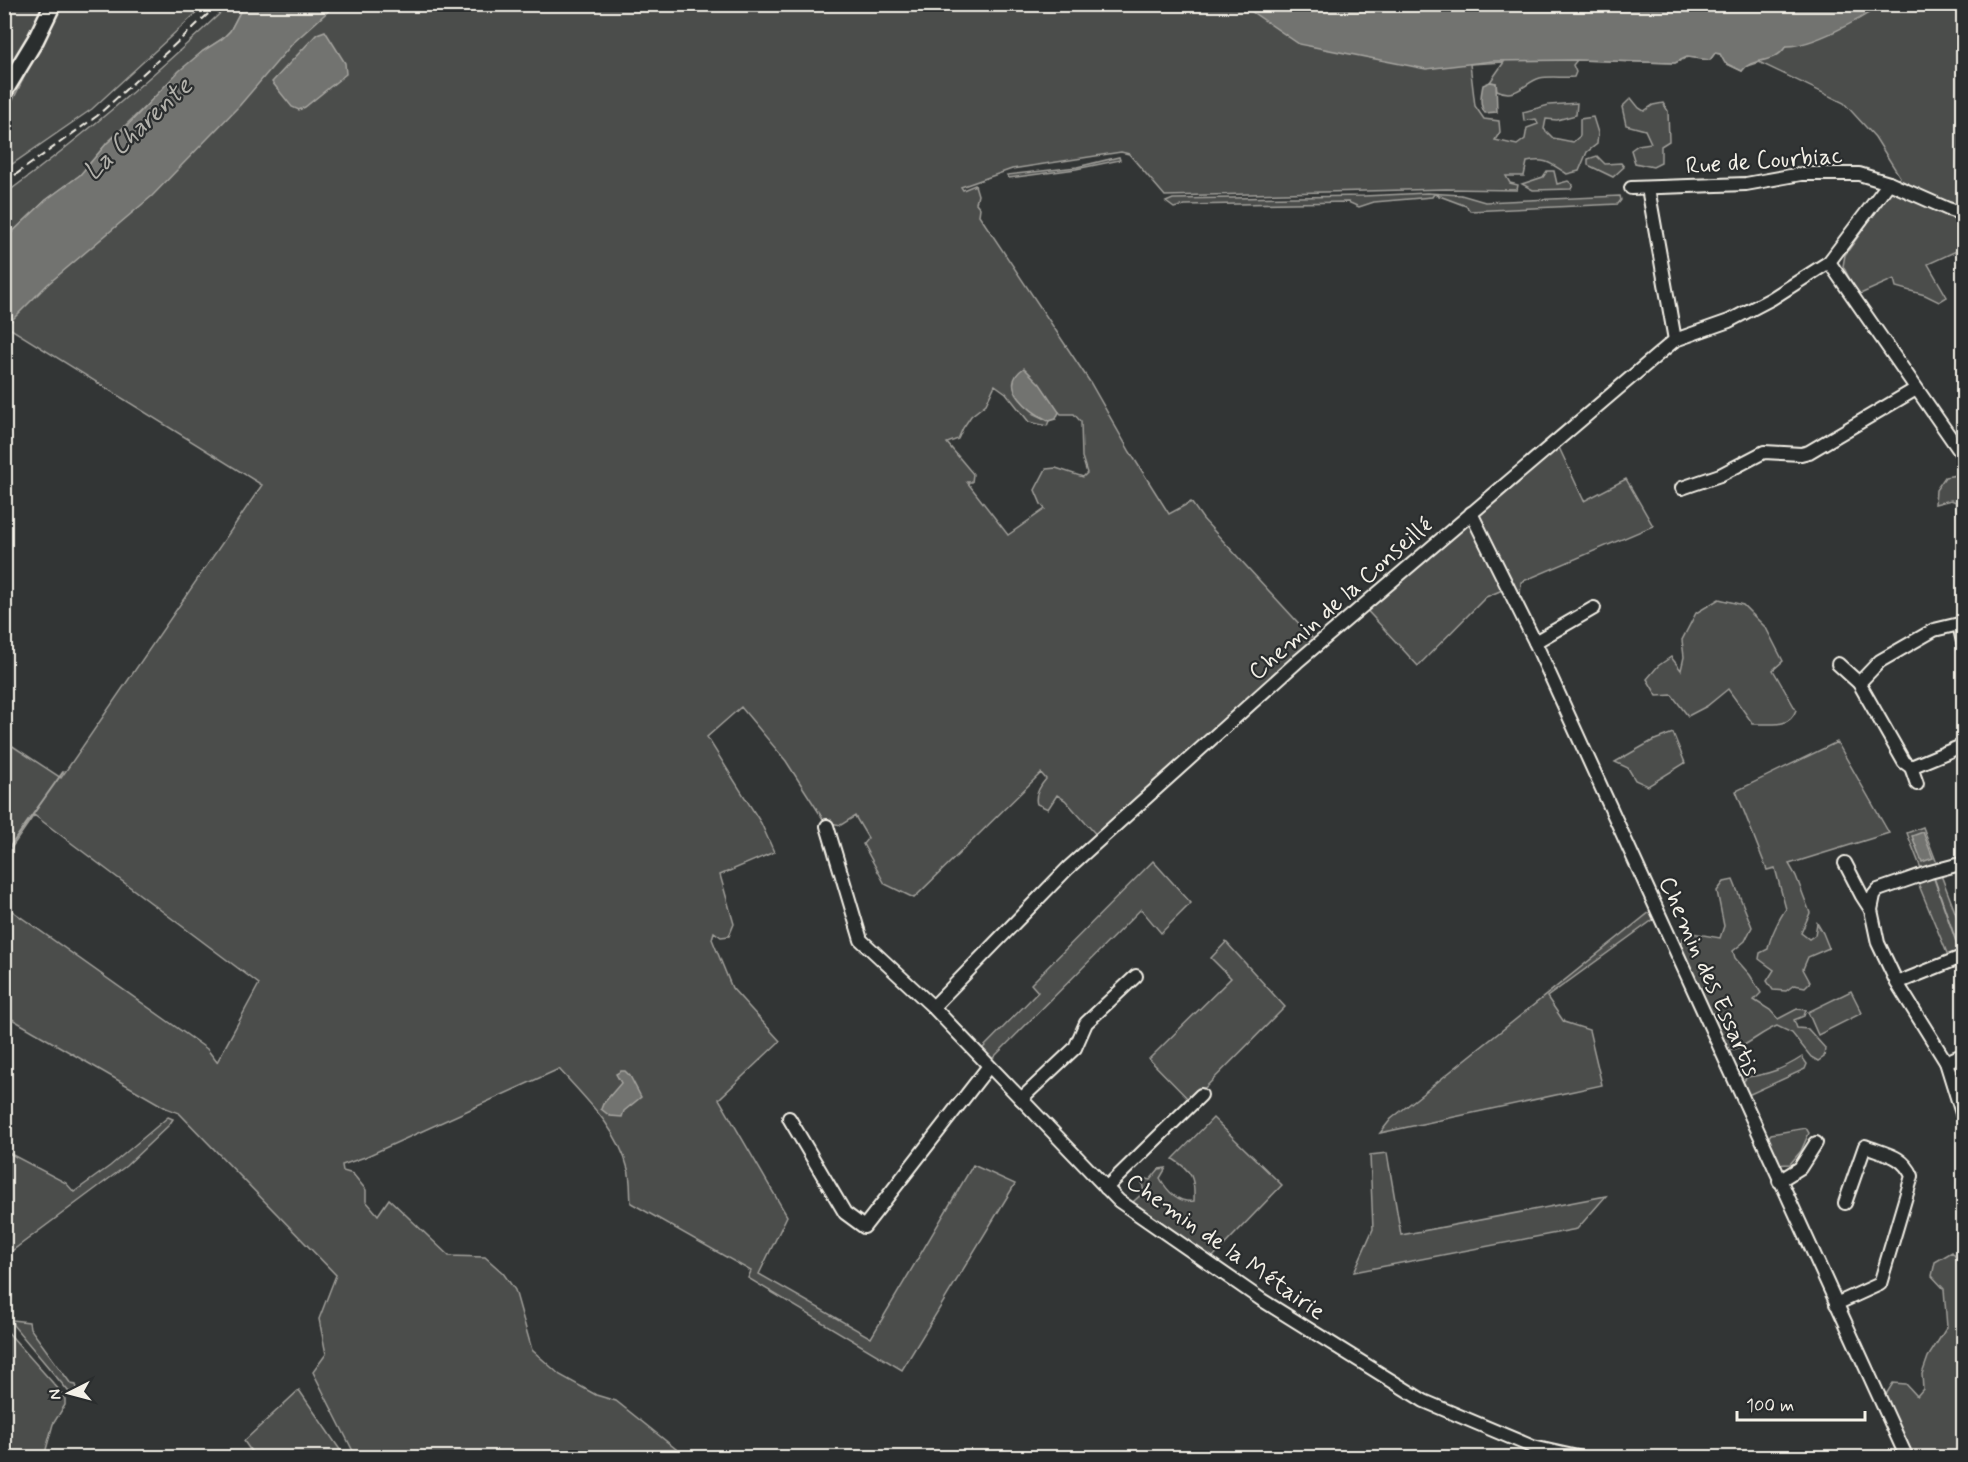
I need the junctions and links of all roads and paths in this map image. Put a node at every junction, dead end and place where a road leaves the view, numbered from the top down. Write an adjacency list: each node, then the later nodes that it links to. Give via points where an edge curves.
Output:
1 (53, 4): 2 (main road)
2 (4, 92)
3 (1889, 183): 5 (street, Rue de Courbiac, via 1859,174 1802,174 1746,184); 6 (street, Rue de Courbiac); 7 (street)
4 (1631, 188): 5 (street, Rue de Courbiac)
5 (1648, 188): 8 (street)
6 (1964, 214)
7 (1829, 262): 8 (street, via 1733,319); 9 (street)
8 (1675, 340): 12 (street, Chemin de la Conseillé)
9 (1917, 389): 10 (street); 11 (street, via 1809,452 1764,452 1720,475)
10 (1964, 457)
11 (1682, 488)
12 (1471, 513): 15 (street, Chemin des Essartis); 29 (street, Chemin de la Conseillé, via 1297,662 1068,868)
13 (1594, 608): 15 (street)
14 (1961, 622): 16 (street); 18 (street, via 1934,630 1880,662)
15 (1535, 642): 38 (street, Chemin des Essartis)
16 (1964, 647)
17 (1838, 664): 18 (street)
18 (1859, 682): 20 (street, via 1904,762)
19 (1964, 745): 20 (street)
20 (1911, 767): 21 (street)
21 (1917, 784)
22 (827, 826): 29 (street, Chemin de la Métairie, via 861,940)
23 (1845, 863): 25 (street)
24 (1964, 863): 25 (street, via 1878,890)
25 (1871, 910): 28 (street, via 1878,943)
26 (1964, 956): 28 (street)
27 (1136, 976): 34 (street, via 1086,1023 1075,1048)
28 (1897, 984): 31 (street)
29 (933, 1007): 32 (street, Chemin de la Métairie)
30 (1964, 1054): 31 (street)
31 (1946, 1062): 36 (street)
32 (989, 1066): 34 (street, Chemin de la Métairie); 35 (street, via 864,1227 845,1213)
33 (1201, 1095): 39 (street)
34 (1022, 1100): 39 (street, Chemin de la Métairie)
35 (789, 1118)
36 (1964, 1120)
37 (1816, 1143): 38 (street, via 1800,1168)
38 (1779, 1181): 41 (street, Chemin des Essartis)
39 (1106, 1188): 42 (street, Chemin de la Métairie, via 1119,1202 1262,1300 1424,1401 1533,1447)
40 (1845, 1203): 41 (street, via 1865,1146 1907,1164 1912,1176 1880,1284)
41 (1836, 1304): 43 (street, Chemin des Essartis)
42 (1582, 1458)
43 (1907, 1458)

